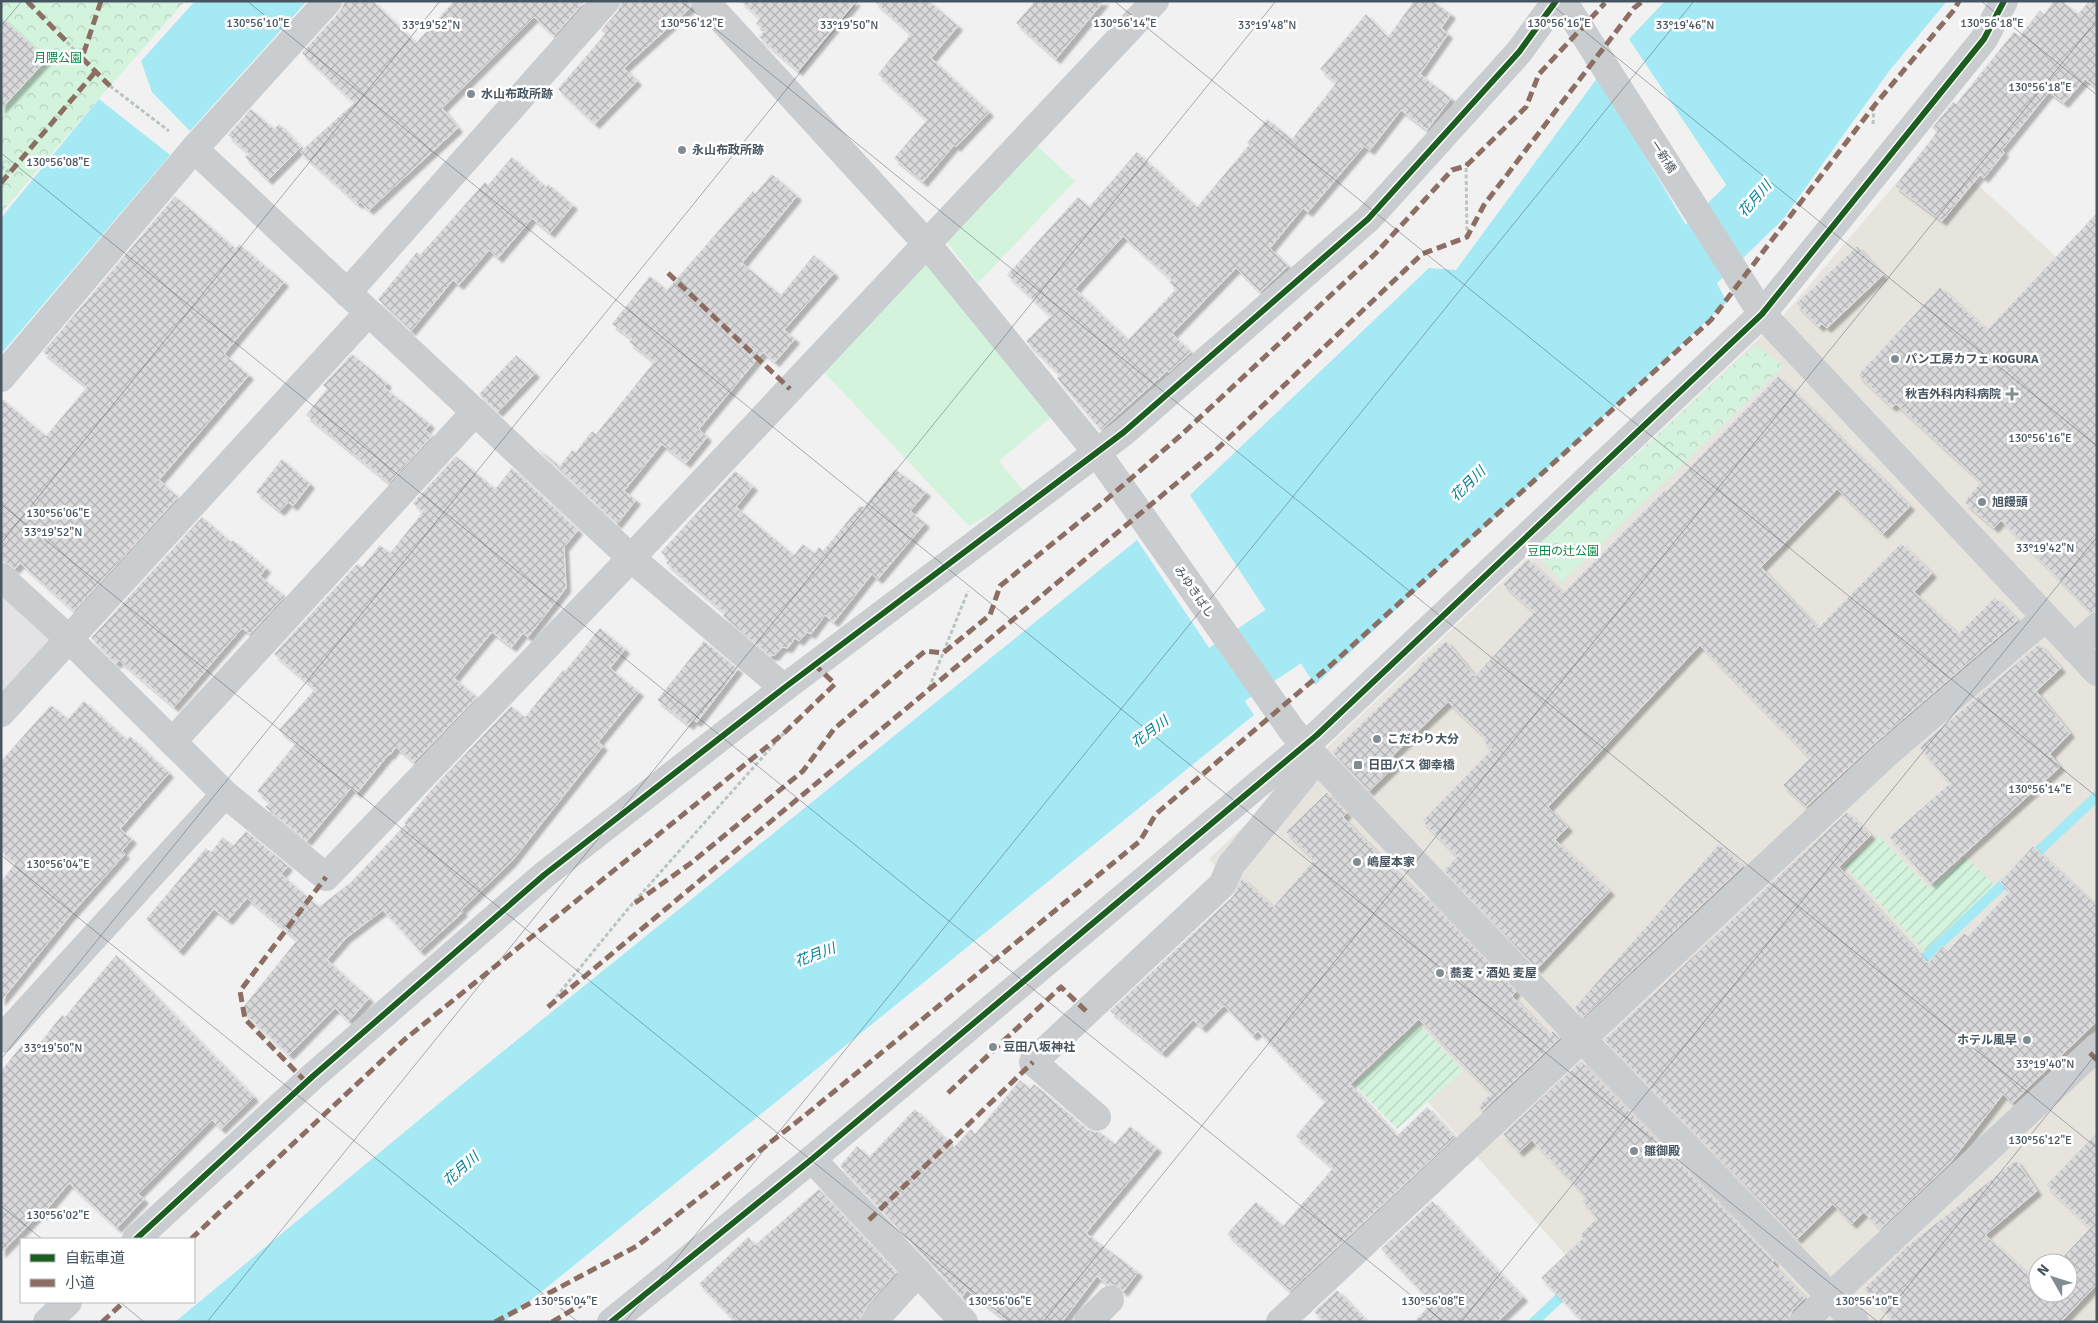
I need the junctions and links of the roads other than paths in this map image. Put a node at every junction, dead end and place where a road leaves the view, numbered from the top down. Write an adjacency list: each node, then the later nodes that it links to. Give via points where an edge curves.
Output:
1 (328, 1): 8 (street)
2 (606, 1): 10 (street)
3 (705, 1): 9 (street, みゆきばし)
4 (1155, 1): 9 (street)
5 (1556, 1): 15 (street, via 1519,52 1368,219)
6 (1563, 1): 12 (street, 一新橋)
7 (2004, 1): 12 (street, via 1984,39)
8 (194, 149): 10 (street); 13 (street)
9 (928, 244): 15 (street, みゆきばし); 16 (street)
10 (347, 293): 11 (street)
11 (368, 313): 14 (street); 20 (street)
12 (1762, 314): 18 (street, 一新橋); 26 (street)
13 (1, 378)
14 (475, 412): 16 (street); 25 (street)
15 (1098, 454): 23 (street); 26 (street, みゆきばし)
16 (631, 558): 23 (street); 27 (street, via 326,877)
17 (1, 577): 20 (street)
18 (2045, 618): 21 (street, 一新橋); 29 (street, via 1885,755)
19 (2097, 627): 21 (street)
20 (69, 638): 24 (street); 25 (street)
21 (2074, 648): 22 (street, 一新橋)
22 (2097, 672)
23 (784, 688): 33 (street, via 544,875 306,1082)
24 (1, 713)
25 (172, 742): 27 (street)
26 (1304, 745): 29 (street, みゆきばし); 31 (street, via 1222,885 1033,1062); 32 (street)
27 (225, 794): 28 (street)
28 (1, 1039)
29 (1582, 1039): 35 (street, みゆきばし); 43 (street)
30 (2097, 1047): 35 (street)
31 (1096, 1117)
32 (812, 1159): 34 (street); 39 (street)
33 (137, 1238)
34 (918, 1272): 40 (street); 41 (street)
35 (1829, 1296): 44 (street); 45 (street, みゆきばし)
36 (1110, 1300): 42 (street)
37 (67, 1303): 38 (street)
38 (47, 1322)
39 (611, 1322)
40 (875, 1322)
41 (964, 1322)
42 (1088, 1322)
43 (1280, 1322)
44 (1803, 1322)
45 (1854, 1322)

